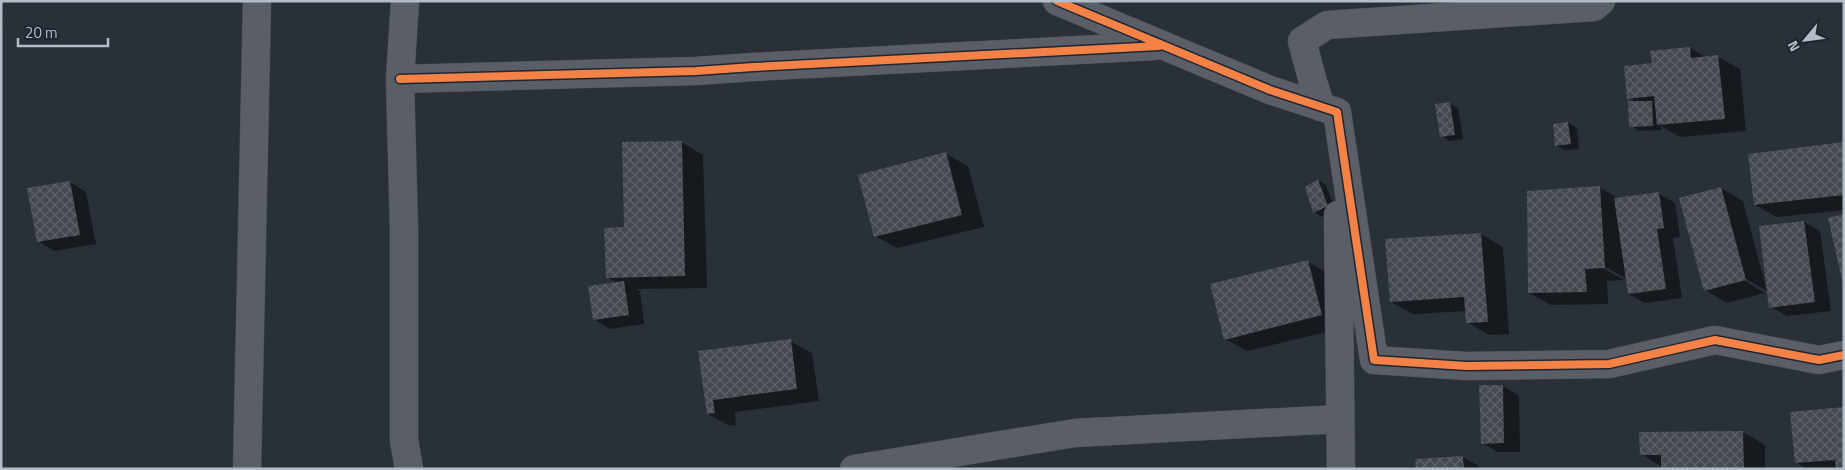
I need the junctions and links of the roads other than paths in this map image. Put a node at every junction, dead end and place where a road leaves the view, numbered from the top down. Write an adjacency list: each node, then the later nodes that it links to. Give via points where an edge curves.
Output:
1 (257, 1): 10 (street)
2 (405, 1): 6 (street)
3 (1057, 1): 5 (street)
4 (1601, 1): 7 (street, via 1594,7 1327,25 1302,41 1312,82)
5 (1164, 46): 6 (street, via 696,71); 7 (street, via 1270,90)
6 (400, 80): 11 (street, via 404,440)
7 (1329, 110): 8 (street, via 1374,360 1466,366 1609,364 1715,340 1819,360); 9 (street)
8 (1844, 355)
9 (1340, 418): 12 (street, via 1075,433); 13 (street)
10 (247, 469)
11 (409, 469)
12 (854, 469)
13 (1341, 469)

